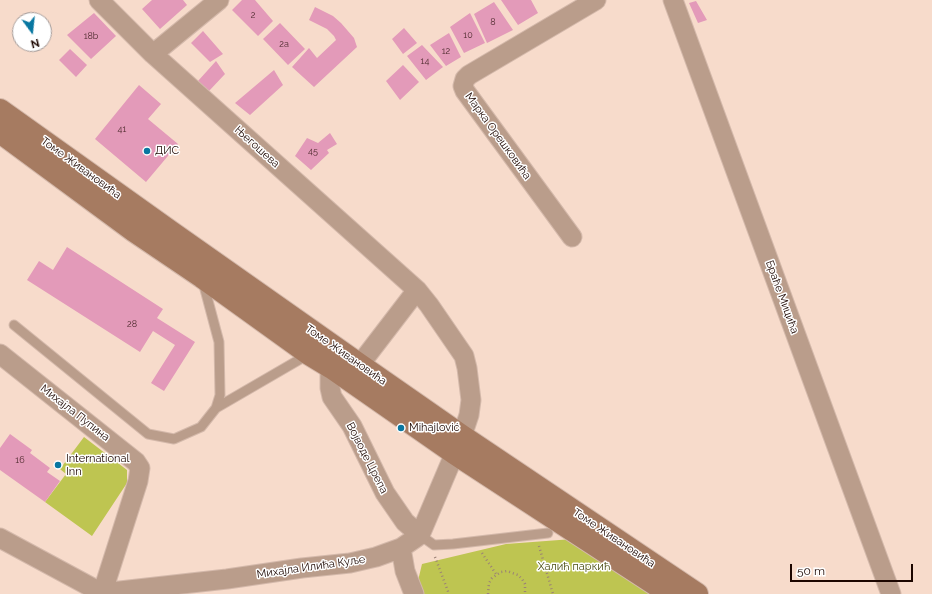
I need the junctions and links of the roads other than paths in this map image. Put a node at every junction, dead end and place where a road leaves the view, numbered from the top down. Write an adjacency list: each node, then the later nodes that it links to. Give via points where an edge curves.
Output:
1 (99, 0): 5 (street, Његошева)
2 (219, 0): 5 (street)
3 (596, 0): 7 (street, Марка Орешковића, via 468,75 464,86 465,91)
4 (673, 0): 24 (street, Браће Мицића)
5 (153, 54): 9 (street, Његошева)
6 (2, 121): 8 (main road, Томе Живановића, via 134,231); 12 (main road, Томе Живановића, via 170,232)
7 (572, 237)
8 (202, 277): 12 (main road, Томе Живановића); 13 (lane, via 219,342 220,395)
9 (417, 290): 12 (street); 14 (street, Његошева, via 464,356 471,400 470,415)
10 (14, 325): 13 (lane, via 148,434 174,439 201,427)
11 (0, 354): 20 (street, Михајла Пупина, via 136,462 140,468)
12 (333, 358): 13 (lane); 14 (main road, Томе Живановића); 17 (street, Војводе Црепа, via 329,381 332,397 352,426 384,493 405,522)
13 (216, 408)
14 (458, 444): 17 (street); 22 (main road, Томе Живановића); 23 (main road, Томе Живановића, via 487,452)
15 (548, 533): 17 (lane, via 474,541)
16 (0, 538): 20 (street)
17 (427, 540): 18 (street, Михајла Илића Куље)
18 (401, 548): 19 (street, Михајла Илића Куље, via 350,563 302,568); 21 (street, via 405,571)
19 (229, 586): 20 (street, Михајла Илића Куље)
20 (102, 593)
21 (414, 594)
22 (670, 594)
23 (697, 594)
24 (891, 594)

